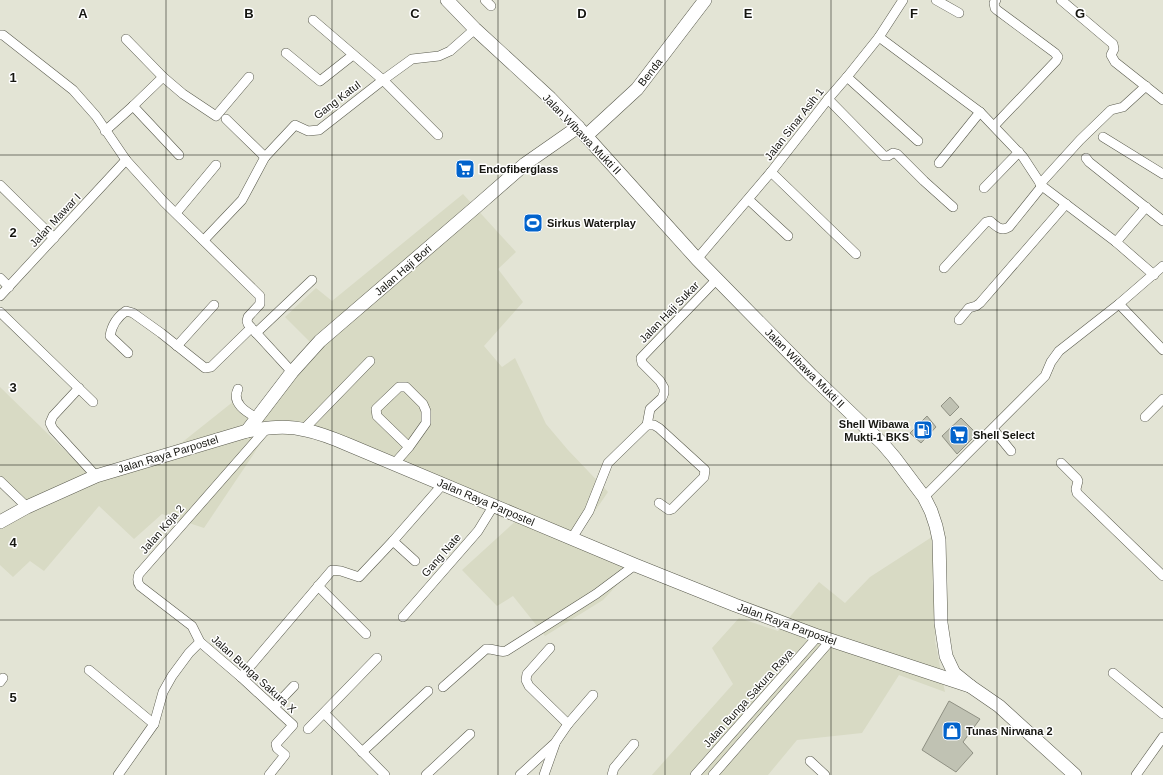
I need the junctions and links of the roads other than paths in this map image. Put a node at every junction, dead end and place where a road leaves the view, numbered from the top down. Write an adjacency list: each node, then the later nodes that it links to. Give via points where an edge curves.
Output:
1 (447, 0): 9 (main road, Jalan Wibawa Mukti II)
2 (705, 0): 27 (main road, Benda, via 637,89)
3 (903, 0): 11 (street, Jalan Sinar Asih 1)
4 (936, 0): 7 (street)
5 (996, 0): 25 (street, via 995,8 1058,57)
6 (1061, 0): 19 (street, via 1113,44 1111,55 1115,62)
7 (959, 13)
8 (313, 20): 14 (street)
9 (475, 29): 18 (street, Gang Katul, via 450,51 439,56 412,59); 27 (main road, Jalan Wibawa Mukti II, via 550,98)
10 (0, 35): 26 (street, via 72,90 96,116)
11 (879, 37): 17 (street, Jalan Sinar Asih 1); 23 (street)
12 (126, 39): 15 (street)
13 (286, 53): 14 (street, via 320,81)
14 (353, 55): 18 (street)
15 (163, 77): 16 (street, via 216,116); 22 (street)
16 (249, 77)
17 (847, 77): 20 (street, Jalan Sinar Asih 1); 30 (street)
18 (383, 80): 28 (street); 33 (street, Gang Katul, via 319,130 308,131 295,124)
19 (1146, 86): 21 (street); 41 (street, via 1123,107 1111,110 1080,140)
20 (828, 99): 38 (street, Jalan Sinar Asih 1); 45 (street, via 884,156 897,154)
21 (1163, 100)
22 (133, 106): 26 (street); 32 (street)
23 (980, 112): 25 (street); 36 (street)
24 (226, 119): 33 (street)
25 (994, 126): 31 (street)
26 (105, 131): 35 (street)
27 (582, 132): 54 (main road, Jalan Wibawa Mukti II); 72 (main road, Jalan Haji Bori, via 525,164 320,341)
28 (438, 135)
29 (1103, 137): 39 (street)
30 (918, 141)
31 (1019, 152): 41 (street); 42 (street)
32 (179, 155)
33 (265, 157): 51 (street, Gang Katul, via 242,200)
34 (1086, 158): 46 (street)
35 (126, 160): 47 (street); 50 (street, Jalan Mawar I)
36 (939, 163)
37 (216, 164): 47 (street)
38 (771, 172): 43 (street, Jalan Sinar Asih 1); 53 (street)
39 (1163, 174)
40 (0, 185): 50 (street)
41 (1041, 185): 44 (street); 56 (street, via 1009,227 1003,229 990,221 986,222)
42 (984, 188)
43 (748, 200): 49 (street); 54 (street, Jalan Sinar Asih 1)
44 (1066, 204): 52 (street); 66 (street, via 980,303 969,308)
45 (953, 207)
46 (1146, 207): 48 (street); 52 (street)
47 (176, 213): 51 (street)
48 (1163, 221)
49 (788, 236)
50 (54, 238): 61 (street, Jalan Mawar I)
51 (204, 240): 67 (street, via 260,296 260,304 247,321)
52 (1116, 242): 57 (street)
53 (856, 254)
54 (697, 259): 59 (main road, Jalan Wibawa Mukti II)
55 (1163, 266): 57 (street)
56 (944, 268)
57 (1154, 275): 63 (street)
58 (0, 278): 61 (street)
59 (717, 279): 79 (street, Jalan Haji Sukar, via 641,358 642,363 664,388 662,398 650,409); 91 (main road, Jalan Wibawa Mukti II, via 882,443)
60 (312, 280): 67 (street)
61 (9, 287): 62 (street, Jalan Mawar I)
62 (0, 296)
63 (1119, 304): 69 (street); 82 (street, via 1058,351 1045,376)
64 (214, 305): 68 (street)
65 (0, 312): 73 (street)
66 (958, 320)
67 (254, 330): 68 (street, via 208,368); 72 (street)
68 (177, 346): 70 (street, via 133,313 126,311 118,317 111,328 110,336)
69 (1163, 350)
70 (128, 353)
71 (370, 361): 81 (street)
72 (292, 372): 78 (main road, Jalan Haji Bori)
73 (79, 388): 76 (street); 88 (street, via 53,416 50,423)
74 (238, 389): 78 (street, via 235,394 240,407)
75 (1163, 399): 77 (street)
76 (93, 402)
77 (1145, 417)
78 (256, 418): 83 (main road, Jalan Haji Bori)
79 (647, 425): 92 (street, via 659,428 705,470 704,477 672,509 669,510); 96 (street, Jalan Haji Sukar, via 608,463 589,511)
80 (268, 428): 81 (main road, Jalan Raya Parpostel); 83 (main road, Jalan Raya Parpostel); 106 (street, Jalan Koja 2, via 139,574 137,583 192,626)
81 (304, 429): 87 (main road, Jalan Raya Parpostel)
82 (993, 429): 85 (street); 91 (street)
83 (247, 431): 88 (main road, Jalan Raya Parpostel)
84 (409, 447): 84 (street, via 377,416 376,409 400,387 406,387 423,404 426,411 426,423); 87 (street)
85 (1011, 451)
86 (1061, 463): 100 (street, via 1077,479 1077,493)
87 (394, 464): 90 (main road, Jalan Raya Parpostel)
88 (96, 476): 94 (main road, Jalan Raya Parpostel)
89 (0, 481): 94 (street)
90 (443, 484): 93 (main road, Jalan Raya Parpostel); 97 (street)
91 (924, 497): 113 (main road, Jalan Wibawa Mukti II, via 939,540 941,623 946,656 954,673)
92 (659, 503)
93 (494, 505): 96 (main road, Jalan Raya Parpostel); 102 (street, Gang Nate, via 478,531)
94 (27, 507): 95 (main road, Jalan Raya Parpostel)
95 (0, 522)
96 (572, 538): 99 (main road, Jalan Raya Parpostel)
97 (393, 541): 98 (street); 101 (street, via 359,577 332,570)
98 (415, 560)
99 (635, 565): 104 (main road, Jalan Raya Parpostel); 114 (street, via 596,594 506,651 486,649)
100 (1163, 576)
101 (318, 586): 103 (street); 111 (street)
102 (403, 617)
103 (366, 634)
104 (818, 636): 105 (main road, Jalan Raya Parpostel); 118 (street, Jalan Bunga Sakura Raya)
105 (831, 640): 113 (main road, Jalan Raya Parpostel); 121 (street)
106 (200, 642): 111 (street, Jalan Bunga Sakura X); 122 (street, via 189,653 163,692)
107 (550, 648): 123 (street, via 527,674 526,680)
108 (377, 658): 119 (street)
109 (89, 670): 122 (street)
110 (1113, 673): 120 (street)
111 (242, 677): 117 (street, Jalan Bunga Sakura X)
112 (294, 686): 117 (street)
113 (970, 686): 141 (main road, Jalan Wibawa Mukti II, via 999,706)
114 (442, 687)
115 (428, 691): 129 (street)
116 (593, 696): 123 (street)
117 (274, 707): 133 (street, Jalan Bunga Sakura X, via 293,725 276,744 285,755)
118 (752, 711): 121 (street); 139 (street, Jalan Bunga Sakura Raya)
119 (324, 713): 124 (street); 129 (street)
120 (1163, 714)
121 (762, 718): 140 (street)
122 (154, 724): 132 (street)
123 (568, 724): 127 (street)
124 (308, 729)
125 (470, 734): 135 (street)
126 (1163, 737): 142 (street)
127 (555, 743): 136 (street); 137 (street)
128 (634, 744): 138 (street, via 614,768)
129 (362, 752): 134 (street)
130 (810, 761): 131 (street)
131 (819, 773)
132 (123, 774)
133 (270, 775)
134 (385, 775)
135 (426, 775)
136 (520, 775)
137 (544, 775)
138 (612, 775)
139 (696, 775)
140 (713, 775)
141 (1075, 775)
142 (1136, 775)

